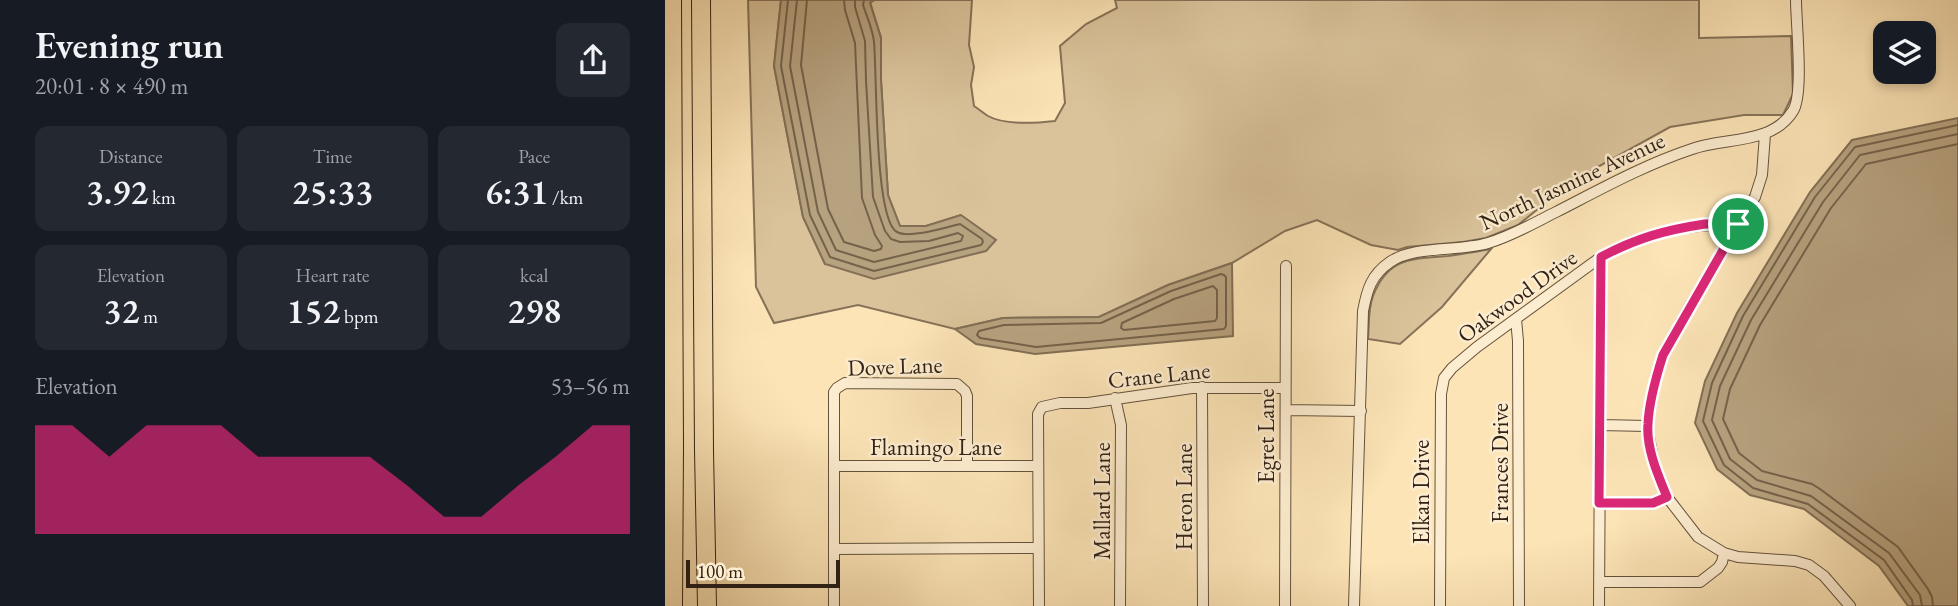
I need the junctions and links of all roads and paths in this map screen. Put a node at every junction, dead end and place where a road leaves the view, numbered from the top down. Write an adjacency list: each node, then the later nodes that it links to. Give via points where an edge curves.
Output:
1 (672, 0): 25 (highway)
2 (701, 0): 29 (highway)
3 (1796, 0): 4 (street, North Jasmine Avenue, via 1795,109 1781,126)
4 (1765, 134): 5 (street, via 1760,184); 14 (street, North Jasmine Avenue, via 1696,147 1655,162 1487,243 1408,253 1389,262 1371,280 1363,311)
5 (1738, 224): 6 (street, Oakwood Drive, via 1705,224 1655,234); 16 (street, via 1663,355)
6 (1601, 257): 8 (street, Oakwood Drive); 15 (street)
7 (1286, 266): 11 (street, Egret Lane)
8 (1516, 319): 9 (street, Oakwood Drive, via 1476,347); 37 (street, Frances Drive)
9 (1444, 378): 36 (street, Elkan Drive)
10 (1202, 387): 11 (street, Crane Lane); 12 (street, Crane Lane); 33 (street, Heron Lane)
11 (1285, 388): 13 (street, Egret Lane)
12 (1115, 398): 19 (street, Crane Lane, via 1056,403 1039,409); 32 (street, Mallard Lane, via 1121,425)
13 (1286, 410): 14 (street); 34 (street, Egret Lane)
14 (1361, 411): 35 (street, North Jasmine Avenue)
15 (1600, 425): 16 (street); 21 (street)
16 (1647, 426): 20 (street, via 1654,464)
17 (834, 466): 18 (street, Flamingo Lane); 18 (street, Dove Lane, via 834,392 845,383 957,384 967,396); 23 (street)
18 (967, 466): 19 (street, Flamingo Lane)
19 (1038, 466): 22 (street)
20 (1667, 497): 21 (street, via 1653,503); 24 (street, via 1698,537)
21 (1599, 503): 26 (street)
22 (1038, 548): 23 (street); 31 (street)
23 (834, 549): 30 (street)
24 (1724, 554): 26 (street, via 1718,568 1700,582); 39 (street, via 1809,565 1825,576)
25 (673, 566): 27 (highway); 28 (highway)
26 (1599, 582): 38 (street)
27 (673, 606)
28 (679, 606)
29 (706, 606)
30 (834, 606)
31 (1039, 606)
32 (1121, 606)
33 (1203, 606)
34 (1285, 606)
35 (1354, 606)
36 (1440, 606)
37 (1519, 606)
38 (1599, 606)
39 (1850, 606)

